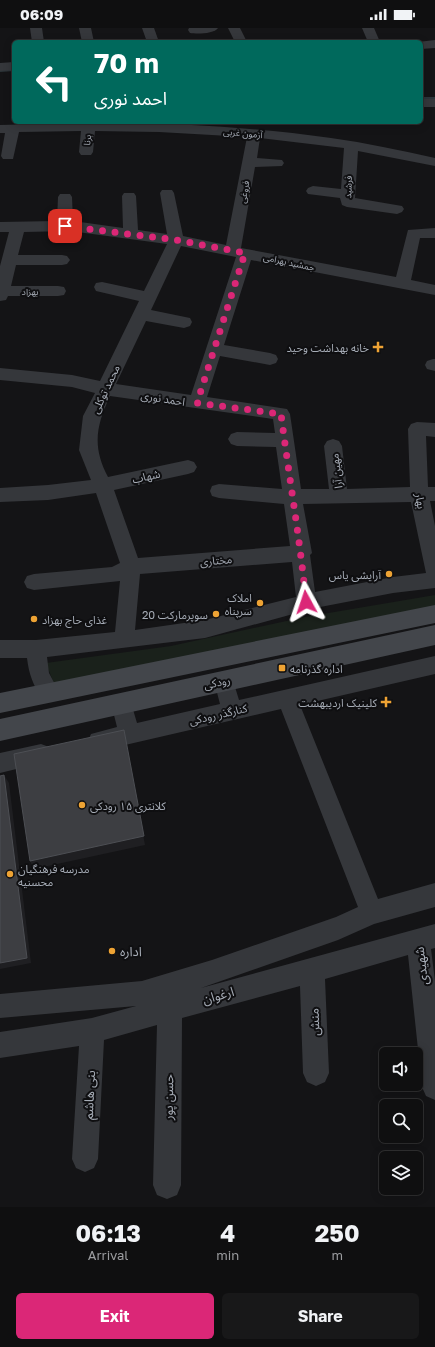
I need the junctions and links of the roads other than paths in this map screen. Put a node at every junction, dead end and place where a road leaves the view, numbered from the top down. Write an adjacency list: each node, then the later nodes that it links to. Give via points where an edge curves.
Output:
1 (36, 28): 8 (street)
2 (85, 28): 9 (street)
3 (148, 28): 10 (street)
4 (212, 28): 7 (street)
5 (234, 28): 11 (street)
6 (368, 28): 12 (street)
7 (194, 30)
8 (38, 40)
9 (88, 40)
10 (152, 40)
11 (240, 40)
12 (373, 40)
13 (435, 44): 14 (street)
14 (423, 45)
15 (12, 66): 16 (street)
16 (0, 67)
17 (12, 74): 18 (street)
18 (0, 75)
19 (423, 94): 20 (street)
20 (435, 95)
21 (423, 103): 22 (street)
22 (435, 104)
23 (157, 125): 24 (street, آزمون غربی); 25 (street, آزمون غربی)
24 (218, 126): 27 (street, آزمون غربی)
25 (88, 127): 26 (street, آزمون غربی); 29 (street, برنا)
26 (7, 129): 30 (street)
27 (254, 134): 28 (street, آزمون غربی, via 320,140); 31 (street, فروغی)
28 (350, 146): 32 (street, آزمون غربی); 36 (street, فرشید)
29 (86, 152)
30 (8, 156)
31 (249, 162): 33 (street); 46 (street, فروغی)
32 (435, 162)
33 (277, 163)
34 (313, 191): 36 (street)
35 (166, 194): 45 (street)
36 (347, 194): 39 (street, فرشید, via 347,202)
37 (129, 196): 44 (street)
38 (65, 197): 41 (street)
39 (397, 209)
40 (18, 226): 41 (street, جمشید بهرامی); 42 (street, جمشید بهرامی); 47 (street)
41 (65, 226): 44 (street, جمشید بهرامی)
42 (0, 227)
43 (435, 233): 49 (street, via 413,233)
44 (131, 234): 45 (street, جمشید بهرامی)
45 (176, 240): 46 (street, جمشید بهرامی); 54 (street, محمد توکلی)
46 (239, 252): 49 (street, جمشید بهرامی); 57 (street, فروغی)
47 (10, 260): 48 (street); 53 (street)
48 (62, 260)
49 (402, 284): 51 (street, جمشید بهرامی)
50 (102, 288): 54 (street)
51 (435, 290)
52 (58, 291): 53 (street, بهزاد)
53 (1, 294)
54 (149, 298): 55 (street, محمد توکلی)
55 (141, 314): 56 (street); 60 (street, محمد توکلی)
56 (184, 322)
57 (214, 349): 58 (street); 61 (street, فروغی)
58 (270, 359)
59 (0, 374): 60 (street, احمد نوری, via 35,386 72,381)
60 (105, 389): 61 (street, احمد نوری); 67 (street, محمد توکلی, via 92,416 88,450 94,470)
61 (197, 403): 64 (street, احمد نوری, via 281,414)
62 (426, 430): 69 (street, بهار)
63 (237, 439): 64 (street)
64 (284, 440): 72 (street, احمد نوری)
65 (333, 446): 71 (street, مهین آرا)
66 (188, 467): 67 (street, شهاب)
67 (103, 486): 70 (street, شهاب); 74 (street, محمد توکلی)
68 (219, 491): 72 (street)
69 (427, 494): 71 (street); 75 (street, بهار)
70 (0, 495)
71 (339, 496): 72 (street)
72 (292, 497): 73 (street, احمد نوری)
73 (302, 553): 74 (street, مختاری); 78 (street, احمد نوری)
74 (131, 567): 77 (street, مختاری, via 115,575); 81 (street)
75 (435, 572)
76 (435, 580): 78 (street, via 393,585)
77 (34, 582)
78 (306, 602): 81 (street, via 205,629)
79 (435, 614): 86 (main road, رودکی)
80 (435, 635): 85 (main road, رودکی)
81 (124, 640): 83 (street)
82 (0, 648): 83 (street)
83 (36, 649): 86 (street, via 39,674)
84 (435, 665): 87 (street, کنارگذر رودکی)
85 (224, 681): 89 (main road, رودکی); 90 (street)
86 (49, 692): 88 (main road, رودکی)
87 (287, 699): 90 (street, کنارگذر رودکی); 97 (street)
88 (0, 703)
89 (122, 703): 91 (main road, رودکی); 92 (street)
90 (232, 711): 92 (street, کنارگذر رودکی)
91 (0, 730)
92 (129, 734): 93 (street, کنارگذر رودکی)
93 (84, 744)
94 (61, 750): 95 (street)
95 (0, 763)
96 (435, 895): 97 (street, ارغوان)
97 (372, 913): 100 (street, ارغوان, via 338,928 212,972 142,993)
98 (426, 938): 99 (street, ارغوان); 103 (street, شهیدی)
99 (312, 971): 101 (street, ارغوان, via 271,980); 105 (street, منش)
100 (0, 1006)
101 (170, 1010): 102 (street, ارغوان); 108 (street, حسن پور)
102 (92, 1031): 104 (street, ارغوان); 107 (street, بنی هاشم)
103 (432, 1040): 106 (street, شهیدی)
104 (0, 1045)
105 (316, 1073)
106 (435, 1087)
107 (85, 1159)
108 (167, 1185)

